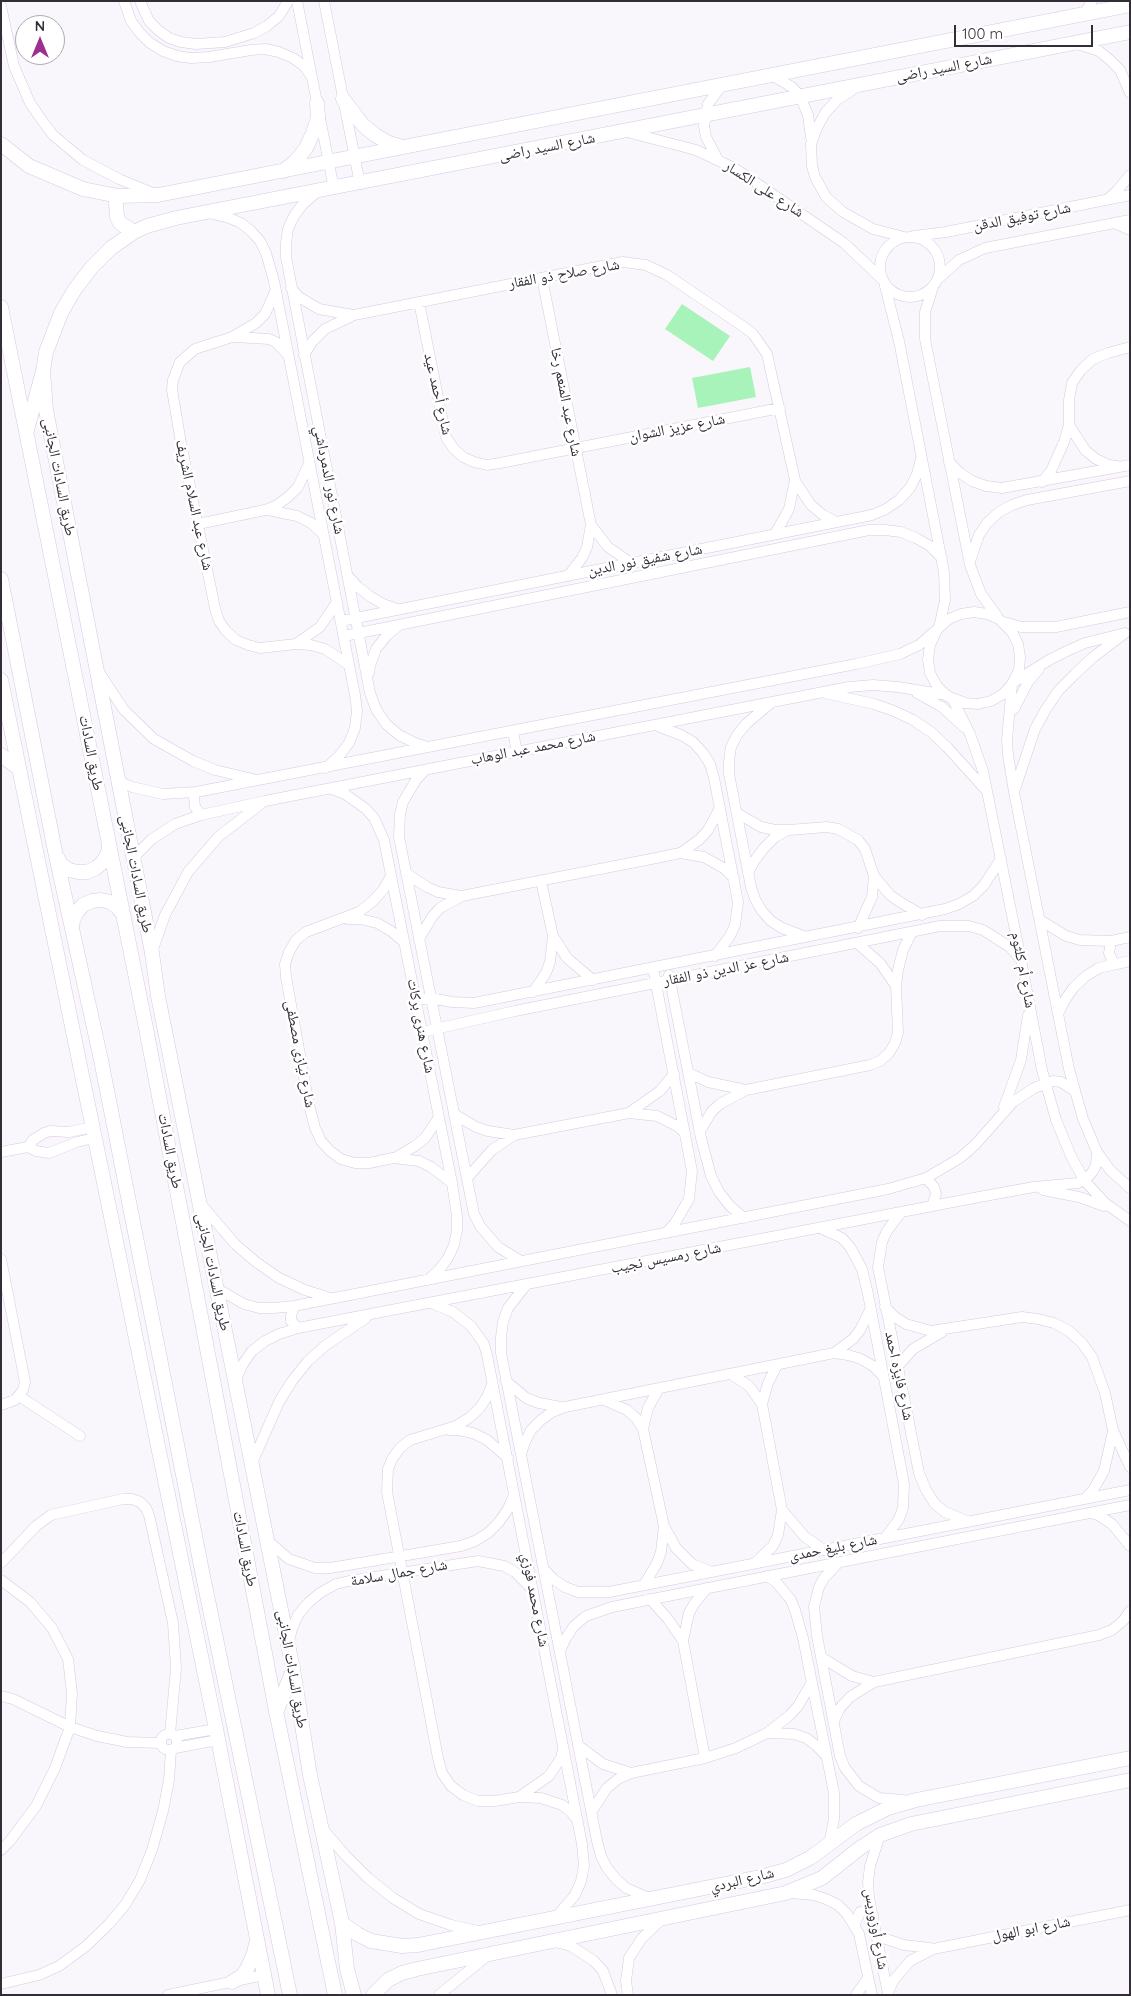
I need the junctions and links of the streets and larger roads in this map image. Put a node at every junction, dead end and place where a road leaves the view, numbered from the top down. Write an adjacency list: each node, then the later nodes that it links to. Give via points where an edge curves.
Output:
1 (124, 1): 13 (street, via 131,21 140,33 163,51 191,58 265,49 293,58)
2 (140, 1): 3 (street, via 149,21 158,30 169,38 196,44 226,42 254,33 273,21)
3 (288, 1)
4 (297, 1): 13 (street)
5 (324, 1): 18 (street)
6 (1092, 1): 9 (street)
7 (1130, 5): 9 (street, شارع السيد راضى)
8 (1, 6): 33 (street, via 14,66 40,119 84,160)
9 (1084, 14): 12 (street, شارع السيد راضى)
10 (1130, 32): 11 (street, شارع السيد راضى)
11 (1071, 43): 14 (street, شارع السيد راضى); 16 (street, via 1098,51 1110,60 1120,70)
12 (771, 75): 15 (street, شارع السيد راضى); 17 (street, via 792,87)
13 (312, 77): 19 (street)
14 (866, 84): 17 (street, شارع السيد راضى); 23 (street, شارع على الكسار, via 851,90 825,113)
15 (722, 85): 20 (street, via 708,104); 24 (street, شارع السيد راضى)
16 (1130, 94)
17 (800, 96): 20 (street, شارع السيد راضى); 23 (street, via 808,115)
18 (343, 99): 24 (street, via 375,135); 25 (street)
19 (317, 103): 27 (street); 28 (street, via 318,118 313,134 296,161)
20 (705, 116): 21 (street, شارع السيد راضى); 26 (street, via 706,137)
21 (626, 132): 26 (street, شارع على الكسار, via 673,143); 30 (street, شارع السيد راضى)
22 (1, 144): 35 (street, شارع السيد راضى, via 29,166 66,183)
23 (811, 144): 42 (street, شارع على الكسار, via 815,177 826,197 838,209 864,225)
24 (404, 147): 25 (street, شارع السيد راضى)
25 (355, 158): 27 (street, شارع السيد راضى); 30 (street)
26 (718, 160): 44 (street, شارع على الكسار, via 752,179 830,233)
27 (329, 163): 28 (street, شارع السيد راضى); 31 (street)
28 (283, 171): 33 (street, شارع السيد راضى)
29 (1130, 175): 36 (street)
30 (360, 184): 31 (street, شارع السيد راضى)
31 (334, 189): 32 (street, شارع السيد راضى)
32 (319, 191): 37 (street, شارع السيد راضى); 45 (street, شارع نور الدمرداشي, via 302,205 288,229 286,243)
33 (158, 195): 35 (street, شارع السيد راضى)
34 (1130, 195): 36 (street, شارع توفيق الدقن)
35 (118, 196): 41 (street, via 117,217 120,223)
36 (1106, 200): 42 (street, شارع توفيق الدقن)
37 (208, 212): 41 (street, شارع السيد راضى, via 161,222); 47 (street, شارع نور الدمرداشي, via 241,223 251,231 266,253)
38 (1130, 220): 39 (street, شارع توفيق الدقن)
39 (1114, 223): 40 (street); 46 (street, شارع توفيق الدقن, via 985,248 959,260)
40 (1130, 230)
41 (134, 232): 57 (street, شارع السيد راضى, via 111,248 75,289 52,333)
42 (909, 237): 44 (street, via 888,246 883,253 880,262); 46 (street, via 923,239 937,252 941,270)
43 (542, 278): 48 (street, شارع صلاح ذو الفقار); 58 (street, شارع صلاح ذو الفقار, via 623,262 657,269 753,334 767,354); 61 (street, شارع عبد المنعم رخا)
44 (883, 281): 46 (street, via 890,289 907,297 926,293); 62 (street, via 899,341)
45 (290, 283): 47 (street); 50 (street, شارع صلاح ذو الفقار, via 299,297 319,309); 51 (street, شارع نور الدمرداشي)
46 (936, 283): 63 (street, via 925,312 925,338)
47 (275, 286): 52 (street, شارع نور الدمرداشي); 53 (street, شارع عبد السلام الشريف, via 271,303 260,319)
48 (418, 302): 50 (street, شارع صلاح ذو الفقار); 61 (street, شارع أحمد عيد, via 446,437 462,457 487,465)
49 (1, 307): 60 (street, طريق السادات)
50 (354, 315): 56 (street, شارع صلاح ذو الفقار, via 325,329)
51 (299, 330): 52 (street); 56 (street, شارع نور الدمرداشي)
52 (284, 333): 55 (street, شارع نور الدمرداشي)
53 (232, 337): 55 (street, شارع عبد السلام الشريف, via 268,339); 71 (street, شارع عبد السلام الشريف, via 195,348 180,362 173,380 173,399)
54 (1129, 348): 59 (street, via 1108,352 1081,370 1072,383)
55 (288, 355): 64 (street, شارع نور الدمرداشي)
56 (304, 355): 80 (street, شارع نور الدمرداشي)
57 (43, 372): 60 (street); 97 (street, طريق السادات الجانبى, via 46,410)
58 (780, 408): 61 (street, شارع عزيز الشوان); 66 (street, شارع صلاح ذو الفقار)
59 (1068, 425): 65 (street, via 1090,454 1109,465); 68 (street, via 1059,457)
60 (26, 434): 128 (street, طريق السادات)
61 (575, 448): 72 (street, شارع عبد المنعم رخا)
62 (922, 459): 70 (street, شارع شفيق نور الدين, via 910,488 899,500 872,515); 76 (street)
63 (949, 462): 68 (street, via 972,481 986,486 1002,488); 78 (street)
64 (310, 463): 69 (street, via 298,487); 73 (street, شارع نور الدمرداشي)
65 (1126, 466): 68 (street)
66 (794, 480): 70 (street, شارع صلاح ذو الفقار, via 811,505); 74 (street, شارع صلاح ذو الفقار, via 789,509)
67 (1130, 481): 78 (street, via 1012,505 999,512 979,535)
68 (1042, 482)
69 (265, 510): 71 (street); 73 (street, via 297,516)
70 (836, 522): 74 (street, شارع شفيق نور الدين)
71 (198, 524): 94 (street, شارع عبد السلام الشريف, via 215,608 226,631 248,646)
72 (591, 525): 77 (street, شارع عبد المنعم رخا, via 608,547); 81 (street, شارع عبد المنعم رخا, via 587,547)
73 (323, 534): 83 (street, شارع نور الدمرداشي)
74 (775, 534): 75 (street, شارع شفيق نور الدين)
75 (666, 556): 77 (street, شارع شفيق نور الدين); 79 (street)
76 (942, 558): 79 (street, شارع شفيق نور الدين, via 930,546 901,532 869,530); 90 (street, via 946,586)
77 (631, 563): 81 (street, شارع شفيق نور الدين)
78 (970, 565): 88 (street, via 981,594)
79 (669, 571): 89 (street, شارع شفيق نور الدين)
80 (348, 575): 84 (street, via 371,597); 86 (street, شارع نور الدمرداشي)
81 (568, 576): 84 (street, شارع شفيق نور الدين)
82 (1, 579): 98 (street)
83 (337, 602): 87 (street, شارع نور الدمرداشي); 94 (street, شارع عبد السلام الشريف, via 320,627)
84 (398, 610): 86 (street, شارع شفيق نور الدين)
85 (1130, 612): 88 (street, via 1039,628)
86 (356, 618): 87 (street, شارع شفيق نور الدين); 91 (street, شارع نور الدمرداشي)
87 (340, 621): 93 (street, شارع نور الدمرداشي)
88 (1001, 621): 90 (street, via 974,612 954,616); 100 (street, via 1015,638 1020,657)
89 (401, 624): 91 (street, شارع شفيق نور الدين); 101 (street, via 376,649 370,666)
90 (937, 630): 104 (street, via 930,645 930,673 937,686); 109 (street, شارع محمد عبد الوهاب, via 919,645 880,659)
91 (359, 633): 93 (street, شارع شفيق نور الدين); 101 (street, شارع نور الدمرداشي)
92 (1127, 633): 95 (street, via 1085,643); 122 (street, via 1092,658 1059,690 1036,729)
93 (344, 636): 96 (street, شارع نور الدمرداشي)
94 (296, 644): 96 (street, شارع عبد السلام الشريف, via 325,649)
95 (1049, 660): 100 (street); 107 (street, via 1024,689)
96 (349, 665): 115 (street, شارع نور الدمرداشي, via 357,711 354,728 339,756)
97 (95, 666): 117 (street, via 124,710 154,739 215,770); 118 (street, طريق السادات الجانبى)
98 (19, 668): 106 (street); 130 (street)
99 (1, 680): 106 (street)
100 (1013, 683): 104 (street, via 1003,694 978,704); 107 (street, شارع أم كلثوم)
101 (369, 684): 111 (street, شارع نور الدمرداشي, via 376,709 386,724 415,743)
102 (908, 688): 103 (street, شارع محمد عبد الوهاب, via 873,685); 104 (street, شارع محمد عبد الوهاب); 110 (street, via 942,707)
103 (819, 692): 105 (street, شارع محمد عبد الوهاب); 120 (street, via 874,704 913,720 947,747)
104 (950, 697): 110 (street, شارع أم كلثوم)
105 (773, 701): 108 (street, شارع محمد عبد الوهاب); 125 (street, via 746,724 731,747 729,774)
106 (3, 702): 114 (street)
107 (1008, 724): 122 (street, شارع أم كلثوم)
108 (654, 725): 112 (street, شارع محمد عبد الوهاب); 124 (street, via 681,735 703,753 710,764)
109 (513, 732): 111 (street, شارع محمد عبد الوهاب); 112 (street)
110 (970, 734): 120 (street, شارع أم كلثوم)
111 (432, 747): 115 (street, شارع محمد عبد الوهاب)
112 (517, 752): 116 (street, شارع محمد عبد الوهاب)
113 (1, 755): 114 (street)
114 (18, 768): 161 (street)
115 (326, 768): 117 (street, شارع محمد عبد الوهاب)
116 (426, 770): 119 (street, شارع محمد عبد الوهاب); 133 (street, شارع هنرى بركات, via 409,792 400,814 399,837)
117 (262, 780): 121 (street, شارع محمد عبد الوهاب)
118 (118, 781): 121 (street, شارع محمد عبد الوهاب, via 148,792); 131 (street, طريق السادات الجانبى)
119 (331, 788): 123 (street, شارع محمد عبد الوهاب); 135 (street, شارع هنرى بركات, via 357,801 374,818 384,840)
120 (987, 791): 132 (street, شارع أم كلثوم)
121 (196, 792): 126 (street, via 194,807)
122 (1014, 792): 143 (street, شارع أم كلثوم)
123 (265, 801): 126 (street, شارع محمد عبد الوهاب); 154 (street, via 219,836 188,872 165,915)
124 (720, 808): 129 (street, via 700,840); 137 (street)
125 (737, 813): 127 (street, via 761,827); 134 (street)
126 (201, 815): 131 (street, شارع محمد عبد الوهاب, via 164,830)
127 (789, 830): 134 (street, via 764,848); 136 (street, via 827,827 849,833 865,849)
128 (109, 844): 130 (street, via 103,862 88,872 69,870); 140 (street, طريق السادات)
129 (680, 854): 137 (street, via 704,857); 138 (street)
130 (56, 856): 145 (street)
131 (133, 858): 154 (street, طريق السادات الجانبى)
132 (1001, 859): 141 (street, شارع عز الدين ذو الفقار, via 984,886 973,896 960,904); 156 (street, شارع أم كلثوم)
133 (406, 873): 139 (street, via 432,889); 150 (street, شارع هنرى بركات)
134 (748, 874): 149 (street, via 755,899 766,916 782,928)
135 (391, 876): 142 (street, شارع نيازى مصطفى, via 372,902); 152 (street, شارع هنرى بركات)
136 (874, 876): 141 (street, via 890,895); 144 (street, via 872,897)
137 (734, 878): 155 (street, via 738,902 735,925)
138 (540, 881): 139 (street); 147 (street)
139 (462, 896): 150 (street, via 440,908)
140 (123, 914): 145 (street, via 110,902 92,901 77,912); 175 (street, طريق السادات)
141 (922, 915): 144 (street, شارع عز الدين ذو الفقار)
142 (344, 919): 152 (street, شارع نيازى مصطفى, via 376,923); 200 (street, شارع نيازى مصطفى, via 306,932 296,940 285,964 309,1105 321,1141 342,1159 369,1163)
143 (1040, 920): 151 (street, via 1080,940); 174 (street, شارع أم كلثوم)
144 (858, 928): 149 (street, شارع عز الدين ذو الفقار)
145 (72, 929): 167 (street)
146 (912, 932): 153 (street, شارع عز الدين ذو الفقار); 156 (street, شارع عز الدين ذو الفقار, via 940,926 969,926 996,937); 165 (street, via 903,950)
147 (553, 936): 162 (street, via 567,958); 166 (street, via 550,962)
148 (1130, 937): 151 (street)
149 (807, 938): 155 (street, شارع عز الدين ذو الفقار)
150 (419, 939): 170 (street, شارع هنرى بركات)
151 (1111, 941): 158 (street, via 1108,953)
152 (404, 942): 171 (street, شارع هنرى بركات)
153 (857, 943): 163 (street, شارع عز الدين ذو الفقار); 165 (street, via 880,963)
154 (152, 953): 168 (street, طريق السادات الجانبى)
155 (715, 956): 159 (street, شارع عز الدين ذو الفقار)
156 (1022, 960): 172 (street, شارع أم كلثوم)
157 (1130, 961): 158 (street)
158 (1114, 964): 174 (street, via 1086,976 1064,1000)
159 (667, 966): 160 (street, شارع عز الدين ذو الفقار); 163 (street)
160 (653, 968): 162 (street, شارع عز الدين ذو الفقار); 164 (street)
161 (60, 969): 167 (street); 185 (street)
162 (593, 980): 166 (street, شارع عز الدين ذو الفقار)
163 (670, 980): 164 (street, شارع عز الدين ذو الفقار); 179 (street)
164 (656, 983): 173 (street, شارع عز الدين ذو الفقار); 180 (street)
165 (896, 986): 182 (street, via 898,1032 889,1053 880,1061)
166 (533, 992): 169 (street, شارع عز الدين ذو الفقار)
167 (88, 996): 178 (street)
168 (158, 996): 175 (street); 190 (street, طريق السادات الجانبى)
169 (513, 996): 170 (street, شارع عز الدين ذو الفقار, via 463,1003); 173 (street)
170 (431, 998): 171 (street, شارع عز الدين ذو الفقار); 176 (street, شارع هنرى بركات)
171 (416, 1000): 177 (street, شارع هنرى بركات)
172 (1029, 1002): 181 (street, شارع أم كلثوم); 188 (street, via 1021,1060)
173 (515, 1011): 176 (street, شارع عز الدين ذو الفقار)
174 (1058, 1014): 183 (street, شارع أم كلثوم)
175 (146, 1028): 184 (street, طريق السادات)
176 (437, 1028): 177 (street, شارع عز الدين ذو الفقار); 187 (street, شارع هنرى بركات)
177 (422, 1032): 189 (street, شارع هنرى بركات)
178 (101, 1060): 185 (street); 213 (street)
179 (688, 1073): 182 (street, via 708,1082); 191 (street)
180 (674, 1074): 186 (street, via 652,1098); 194 (street)
181 (1045, 1083): 183 (street, via 1061,1082); 188 (street, شارع رمسيس نجيب, via 1022,1095); 203 (street, شارع أم كلثوم, via 1060,1129)
182 (746, 1090): 191 (street, via 712,1111)
183 (1074, 1092): 199 (street, شارع أم كلثوم)
184 (160, 1102): 190 (street); 302 (street, طريق السادات)
185 (87, 1103): 193 (street)
186 (629, 1112): 194 (street, via 657,1116); 195 (street)
187 (454, 1114): 195 (street, via 482,1129); 201 (street, شارع هنرى بركات)
188 (1001, 1115): 202 (street, شارع رمسيس نجيب, via 960,1158)
189 (439, 1117): 200 (street, شارع نيازى مصطفى, via 425,1138); 204 (street, شارع هنرى بركات)
190 (184, 1128): 207 (street, طريق السادات الجانبى)
191 (700, 1131): 212 (street, via 711,1176 719,1192)
192 (63, 1132): 193 (street); 196 (street); 197 (street, via 44,1133)
193 (93, 1133): 196 (street); 208 (street)
194 (686, 1133): 216 (street, via 692,1185 683,1211)
195 (514, 1135): 201 (street, via 483,1158)
196 (65, 1146): 197 (street, via 49,1153)
197 (28, 1147): 198 (street)
198 (1, 1152)
199 (1098, 1152): 203 (street, via 1096,1165); 205 (street, شارع أم كلثوم, via 1110,1170)
200 (393, 1158): 204 (street, شارع نيازى مصطفى, via 419,1161)
201 (467, 1178): 218 (street, شارع هنرى بركات, via 474,1214 480,1226 498,1247)
202 (926, 1178): 209 (street, via 934,1187); 212 (street, شارع رمسيس نجيب, via 888,1189)
203 (1084, 1180): 206 (street, شارع رمسيس نجيب); 211 (street, شارع أم كلثوم)
204 (452, 1183): 219 (street, شارع هنرى بركات, via 458,1216 454,1245 439,1270)
205 (1130, 1188)
206 (1017, 1190): 209 (street, شارع رمسيس نجيب); 211 (street, via 1079,1197)
207 (198, 1201): 221 (street, طريق السادات الجانبى); 224 (street, via 235,1244 256,1262 304,1290)
208 (107, 1202): 213 (street); 306 (street)
209 (932, 1206): 210 (street, شارع رمسيس نجيب)
210 (901, 1212): 215 (street, شارع رمسيس نجيب); 222 (street, شارع فايزه احمد, via 887,1231 879,1254)
211 (1117, 1212): 214 (street, شارع أم كلثوم)
212 (744, 1218): 216 (street, شارع رمسيس نجيب)
213 (132, 1221): 320 (street)
214 (1130, 1221)
215 (819, 1228): 220 (street, شارع رمسيس نجيب); 223 (street, شارع فايزه احمد, via 836,1235 850,1247 862,1268)
216 (666, 1233): 218 (street, شارع رمسيس نجيب)
217 (1, 1259): 243 (street, via 25,1375)
218 (521, 1261): 219 (street, شارع رمسيس نجيب)
219 (427, 1280): 224 (street, شارع رمسيس نجيب)
220 (526, 1284): 225 (street, شارع رمسيس نجيب); 232 (street, شارع محمد فوزي, via 505,1315 500,1337)
221 (216, 1288): 226 (street, شارع رمسيس نجيب, via 251,1306); 239 (street, طريق السادات الجانبى)
222 (882, 1292): 223 (street, via 873,1290); 227 (street, شارع فايزه احمد)
223 (868, 1294): 228 (street, شارع فايزه احمد)
224 (331, 1298): 226 (street, شارع رمسيس نجيب)
225 (430, 1303): 229 (street, شارع رمسيس نجيب); 234 (street, شارع محمد فوزي, via 453,1312 471,1326 484,1344)
226 (294, 1306): 230 (street, via 291,1321)
227 (885, 1307): 231 (street, via 895,1317 918,1329); 236 (street, شارع فايزه احمد)
228 (871, 1309): 233 (street, via 853,1339); 238 (street, شارع فايزه احمد)
229 (371, 1314): 230 (street, شارع رمسيس نجيب); 254 (street, via 326,1345 292,1381)
230 (298, 1328): 239 (street, شارع رمسيس نجيب, via 265,1341 252,1352)
231 (945, 1330): 236 (street, via 913,1349); 250 (street, via 1022,1318 1054,1323 1082,1343 1092,1357 1106,1393)
232 (501, 1353): 234 (street, via 494,1351); 240 (street, شارع محمد فوزي)
233 (834, 1353): 235 (street); 238 (street, via 861,1359)
234 (487, 1355): 241 (street, شارع محمد فوزي)
235 (777, 1365): 237 (street); 245 (street)
236 (898, 1366): 256 (street, شارع فايزه احمد)
237 (731, 1374): 242 (street); 245 (street, via 749,1386)
238 (883, 1376): 257 (street, شارع فايزه احمد)
239 (236, 1379): 254 (street, طريق السادات الجانبى)
240 (506, 1381): 247 (street, via 538,1403); 252 (street, شارع محمد فوزي)
241 (492, 1384): 249 (street, via 479,1409 469,1418); 253 (street, شارع محمد فوزي)
242 (659, 1388): 244 (street); 248 (street, via 648,1408)
243 (19, 1396): 246 (street); 251 (street)
244 (603, 1400): 247 (street); 248 (street, via 627,1410)
245 (762, 1404): 262 (street)
246 (1, 1405)
247 (565, 1407): 252 (street, via 541,1420 525,1442)
248 (643, 1429): 266 (street)
249 (443, 1430): 253 (street, via 473,1433 487,1440); 272 (street, via 410,1440 396,1453 388,1469 387,1492)
250 (1113, 1430): 255 (street); 260 (street, via 1104,1471)
251 (80, 1436)
252 (521, 1455): 253 (street); 277 (street, شارع محمد فوزي)
253 (507, 1458): 259 (street, شارع محمد فوزي)
254 (252, 1463): 269 (street, طريق السادات الجانبى)
255 (1130, 1467)
256 (921, 1482): 257 (street, via 915,1487); 265 (street, شارع فايزه احمد, via 935,1504)
257 (904, 1484): 268 (street, شارع فايزه احمد, via 904,1502 899,1519)
258 (1130, 1490): 260 (street, شارع بليغ حمدى)
259 (514, 1495): 272 (street, شارع جمال سلامة, via 499,1522 475,1541); 285 (street, شارع محمد فوزي)
260 (1086, 1498): 264 (street, شارع بليغ حمدى)
261 (1130, 1504): 263 (street, شارع بليغ حمدى)
262 (782, 1510): 271 (street, via 805,1537); 275 (street, via 773,1546)
263 (1090, 1512): 267 (street, شارع بليغ حمدى); 270 (street, via 1112,1524)
264 (999, 1516): 265 (street, شارع بليغ حمدى); 267 (street)
265 (968, 1522): 268 (street, شارع بليغ حمدى)
266 (664, 1526): 279 (street, via 683,1557); 283 (street, via 657,1564)
267 (1002, 1530): 273 (street, شارع بليغ حمدى)
268 (884, 1538): 271 (street, شارع بليغ حمدى)
269 (268, 1541): 272 (street, شارع جمال سلامة, via 289,1559 316,1568); 293 (street, طريق السادات الجانبى)
270 (1130, 1546)
271 (824, 1550): 275 (street, شارع بليغ حمدى)
272 (400, 1557): 278 (street)
273 (839, 1562): 280 (street, شارع بليغ حمدى); 290 (street, via 824,1578 816,1596)
274 (1, 1563): 307 (street, via 51,1515 123,1499 140,1502 146,1508 174,1631 176,1668)
275 (755, 1564): 276 (street, شارع بليغ حمدى)
276 (731, 1568): 279 (street, شارع بليغ حمدى); 282 (street)
277 (543, 1569): 286 (street, شارع بليغ حمدى, via 565,1588 578,1592); 294 (street, شارع محمد فوزي)
278 (403, 1572): 285 (street, شارع جمال سلامة, via 466,1562 491,1562 515,1572); 293 (street, شارع جمال سلامة, via 336,1584 320,1593 298,1615); 323 (street, via 442,1773 451,1786 478,1801)
279 (713, 1572): 283 (street, شارع بليغ حمدى)
280 (766, 1576): 282 (street, شارع بليغ حمدى); 291 (street, via 776,1582 791,1600)
281 (1, 1580): 304 (street, via 30,1602 52,1628 68,1659 72,1693)
282 (732, 1583): 284 (street, شارع بليغ حمدى)
283 (644, 1585): 286 (street, شارع بليغ حمدى)
284 (707, 1588): 287 (street, شارع بليغ حمدى); 292 (street, via 689,1613)
285 (533, 1590): 300 (street, شارع محمد فوزي)
286 (609, 1592): 288 (street, via 606,1600)
287 (650, 1599): 288 (street, شارع بليغ حمدى); 292 (street)
288 (612, 1607): 294 (street, شارع بليغ حمدى, via 586,1616 574,1626)
289 (1130, 1611): 298 (street, via 1112,1630 1099,1635)
290 (817, 1636): 291 (street, via 811,1633); 295 (street)
291 (803, 1638): 297 (street)
292 (684, 1641): 315 (street)
293 (288, 1644): 296 (street, طريق السادات الجانبى)
294 (560, 1652): 299 (street, شارع محمد فوزي)
295 (821, 1657): 298 (street, via 852,1676); 303 (street)
296 (293, 1669): 302 (street); 318 (street, طريق السادات الجانبى)
297 (812, 1682): 305 (street, via 798,1706); 313 (street)
298 (874, 1682): 303 (street, via 850,1697)
299 (568, 1692): 300 (street); 309 (street, شارع محمد فوزي)
300 (553, 1695): 311 (street, شارع محمد فوزي)
301 (1, 1696): 304 (street)
302 (276, 1711): 310 (street, طريق السادات)
303 (834, 1721): 314 (street)
304 (70, 1727): 308 (street, via 127,1742); 333 (street, via 36,1806)
305 (767, 1733): 313 (street, via 806,1738); 315 (street)
306 (217, 1734): 307 (street); 312 (street); 321 (street)
307 (172, 1735): 308 (street, via 164,1737); 312 (street, via 177,1743)
308 (161, 1743): 312 (street, via 166,1750)
309 (578, 1746): 317 (street, via 603,1764); 326 (street, شارع محمد فوزي)
310 (284, 1747): 318 (street); 360 (street, طريق السادات)
311 (564, 1748): 323 (street, via 549,1776); 327 (street, شارع محمد فوزي)
312 (173, 1749): 355 (street, via 161,1819 140,1880 125,1905 109,1924 59,1966 39,1975)
313 (826, 1756): 314 (street, via 832,1760); 332 (street, via 835,1806)
314 (840, 1756): 324 (street, via 851,1778 869,1793 891,1800)
315 (705, 1758): 317 (street)
316 (1130, 1758): 322 (street, شارع البردي)
317 (631, 1773): 326 (street, via 607,1788)
318 (310, 1775): 328 (street, طريق السادات الجانبى)
319 (1130, 1780): 325 (street, شارع البردي)
320 (245, 1782): 321 (street); 359 (street)
321 (227, 1786): 346 (street)
322 (989, 1786): 324 (street, شارع البردي); 325 (street)
323 (519, 1797): 327 (street, via 552,1800 572,1812)
324 (916, 1800): 332 (street, شارع البردي, via 872,1815)
325 (992, 1807): 329 (street, شارع البردي)
326 (592, 1812): 330 (street, شارع محمد فوزي)
327 (578, 1821): 331 (street, شارع محمد فوزي)
328 (323, 1829): 342 (street, طريق السادات الجانبى); 345 (street, via 345,1856 393,1898 419,1914)
329 (880, 1834): 335 (street, شارع البردي, via 822,1878); 339 (street, شارع أوزوريس, via 869,1874)
330 (597, 1840): 331 (street, via 591,1848); 336 (street, شارع محمد فوزي, via 601,1856 616,1879 633,1892)
331 (582, 1844): 340 (street, شارع محمد فوزي, via 584,1866 581,1881 575,1895)
332 (829, 1844): 334 (street, شارع البردي, via 786,1870)
333 (1, 1850)
334 (730, 1884): 336 (street, شارع البردي); 337 (street)
335 (786, 1893): 337 (street, شارع البردي); 343 (street, شارع أوزوريس, via 826,1899 838,1905)
336 (652, 1899): 340 (street, شارع البردي)
337 (734, 1905): 341 (street, شارع البردي)
338 (1130, 1910): 349 (street, شارع ابو الهول)
339 (872, 1915): 343 (street, via 860,1912); 347 (street, شارع أوزوريس)
340 (555, 1918): 344 (street, شارع البردي)
341 (662, 1919): 348 (street, شارع البردي); 365 (street, via 642,1938 629,1958)
342 (342, 1923): 345 (street, شارع البردي, via 371,1941 402,1946); 361 (street, طريق السادات الجانبى, via 347,1969)
343 (855, 1924): 353 (street, شارع أوزوريس)
344 (506, 1928): 345 (street, شارع البردي); 350 (street)
345 (484, 1933)
346 (257, 1936): 352 (street); 354 (street, via 247,1969)
347 (877, 1936): 349 (street, شارع ابو الهول, via 904,1945); 356 (street, شارع أوزوريس)
348 (551, 1942): 350 (street, شارع البردي); 364 (street, via 570,1946 594,1961 603,1971)
349 (933, 1949): 356 (street, شارع ابو الهول, via 905,1966)
350 (510, 1950): 351 (street, شارع البردي)
351 (490, 1954): 362 (street, شارع البردي, via 402,1973 388,1980); 363 (street)
352 (264, 1975): 354 (street); 358 (street)
353 (868, 1978): 366 (street); 367 (street, شارع أوزوريس)
354 (232, 1982): 357 (street)
355 (1, 1984)
356 (888, 1994)
357 (168, 1995)
358 (268, 1995)
359 (290, 1995)
360 (335, 1995)
361 (354, 1995)
362 (373, 1995)
363 (439, 1995)
364 (612, 1995)
365 (628, 1995)
366 (856, 1995)
367 (872, 1995)

